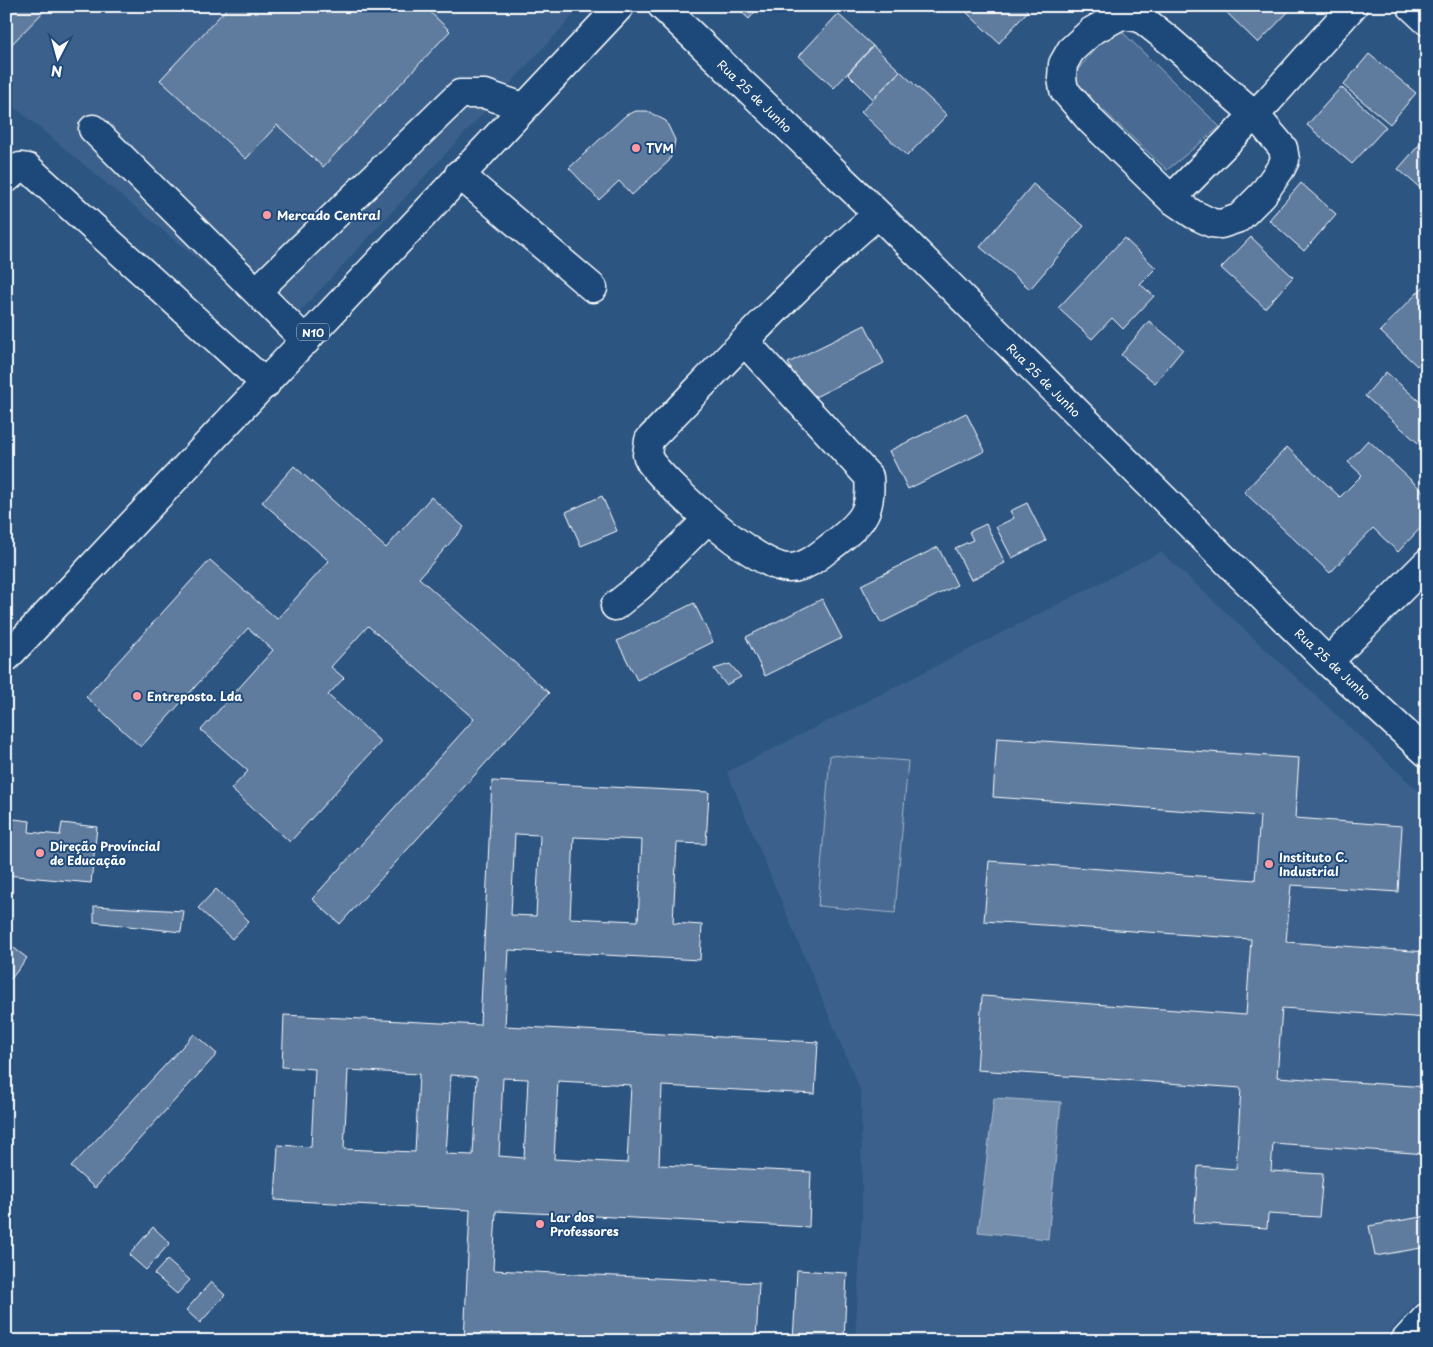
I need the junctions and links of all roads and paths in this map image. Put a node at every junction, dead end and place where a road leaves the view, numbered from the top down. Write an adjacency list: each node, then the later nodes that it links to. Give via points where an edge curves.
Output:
1 (620, 6): 6 (street, N10)
2 (662, 6): 12 (street, Rua 25 de Junho)
3 (1353, 6): 7 (street)
4 (1411, 6): 5 (street)
5 (1427, 21)
6 (523, 107): 9 (street, N10); 14 (street, via 485,94 460,94)
7 (1254, 115): 11 (street); 11 (street, via 1283,148 1285,160 1263,194 1239,218 1221,224 1193,214); 11 (street, via 1141,18 1121,15 1110,20 1071,50 1064,64 1064,90)
8 (93, 129): 14 (street)
9 (459, 174): 13 (street); 15 (street, N10)
10 (6, 179): 17 (street, via 20,167 28,168)
11 (1171, 199)
12 (878, 214): 16 (street, via 833,253); 22 (street, Rua 25 de Junho)
13 (593, 288)
14 (257, 291): 15 (street)
15 (306, 341): 17 (street, N10)
16 (745, 342): 18 (street, via 649,440 651,463); 18 (street, via 870,477 869,506 860,524 808,564 791,568 776,567)
17 (266, 384): 21 (street, N10)
18 (707, 520): 20 (street, via 640,586)
19 (1427, 563): 22 (street)
20 (614, 606)
21 (6, 658)
22 (1328, 662): 23 (street, Rua 25 de Junho)
23 (1427, 753)
24 (1427, 1317): 25 (street)
25 (1405, 1341)

